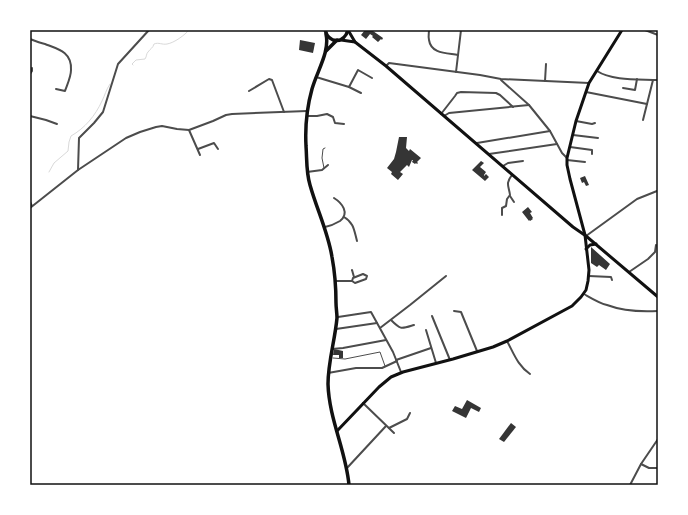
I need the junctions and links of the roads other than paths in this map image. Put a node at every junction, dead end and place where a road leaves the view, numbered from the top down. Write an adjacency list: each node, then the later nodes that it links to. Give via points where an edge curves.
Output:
1 (149, 30): 66 (street, via 118,64 103,112 79,138)
2 (348, 30): 10 (highway); 11 (main road)
3 (429, 30): 13 (street, via 429,40 434,49)
4 (461, 30): 13 (street)
5 (622, 30): 16 (main road)
6 (645, 30): 8 (street)
7 (325, 32): 10 (highway, via 330,39); 12 (highway)
8 (658, 35)
9 (30, 39): 30 (street, via 66,54 71,70 65,91)
10 (339, 40): 11 (main road); 12 (highway)
11 (355, 42): 15 (main road)
12 (325, 52): 20 (highway)
13 (458, 55): 18 (street)
14 (546, 64): 26 (street)
15 (386, 66): 18 (street, via 389,63); 39 (main road)
16 (596, 70): 23 (street, via 613,77); 27 (main road)
17 (36, 71): 19 (street, via 32,70)
18 (456, 72): 22 (street)
19 (30, 74)
20 (316, 77): 28 (street); 37 (highway)
21 (372, 78): 28 (street, via 358,70)
22 (501, 79): 26 (street); 35 (street)
23 (637, 79): 24 (street); 29 (street, via 635,90)
24 (653, 80): 25 (street); 34 (street)
25 (658, 80)
26 (545, 81): 27 (street)
27 (589, 83): 32 (main road)
28 (349, 87): 33 (street)
29 (623, 88)
30 (56, 89)
31 (250, 91): 38 (street, via 269,79 272,80)
32 (585, 92): 34 (street); 43 (main road)
33 (361, 93)
34 (647, 104): 42 (street)
35 (529, 105): 36 (street); 48 (street)
36 (513, 107): 39 (street); 39 (street, via 496,93 461,92 457,93)
37 (307, 111): 38 (street); 41 (highway)
38 (284, 112): 47 (street, via 226,115)
39 (443, 115): 51 (main road)
40 (30, 116): 45 (street)
41 (307, 116): 46 (street, via 327,114 333,117 335,123); 67 (highway)
42 (643, 120)
43 (576, 121): 44 (street); 49 (main road)
44 (595, 123)
45 (57, 124)
46 (344, 124)
47 (189, 130): 55 (street); 66 (street, via 162,126 126,138)
48 (550, 131): 51 (street); 52 (street)
49 (573, 135): 50 (street); 54 (main road)
50 (598, 138)
51 (477, 143): 57 (main road)
52 (557, 144): 57 (street); 60 (street)
53 (325, 148): 65 (lane, via 322,153)
54 (570, 148): 58 (street, via 592,150); 60 (main road)
55 (198, 149): 56 (street, via 214,144); 59 (street)
56 (218, 149)
57 (488, 154): 64 (main road)
58 (592, 154)
59 (200, 155)
60 (567, 159): 62 (street); 78 (main road)
61 (523, 161): 64 (street)
62 (586, 162)
63 (328, 165): 65 (street)
64 (503, 166): 68 (main road)
65 (324, 169): 67 (street)
66 (78, 170): 74 (street)
67 (307, 172): 77 (highway)
68 (513, 174): 70 (street, via 508,180); 78 (main road)
69 (657, 191): 78 (street, via 637,199)
70 (510, 196): 73 (street); 75 (street, via 506,199 506,206 502,208)
71 (334, 198): 76 (street, via 343,206)
72 (30, 202): 74 (street)
73 (514, 202)
74 (31, 207)
75 (502, 215)
76 (344, 217): 77 (street, via 335,224); 79 (street, via 354,227)
77 (325, 227): 89 (highway)
78 (585, 236): 80 (main road); 82 (main road)
79 (357, 241)
80 (596, 244): 82 (main road); 84 (main road)
81 (656, 245): 84 (street, via 651,256)
82 (586, 249): 86 (main road)
83 (352, 270): 87 (street)
84 (629, 272): 92 (main road)
85 (446, 276): 97 (street)
86 (589, 276): 88 (street, via 611,277); 91 (main road)
87 (354, 277): 90 (street); 90 (street, via 363,274 367,277 355,283)
88 (612, 280)
89 (336, 281): 90 (street); 96 (highway)
90 (352, 281)
91 (584, 294): 94 (street, via 615,308); 104 (main road, via 572,306)
92 (658, 297)
93 (454, 311): 107 (street, via 461,312)
94 (658, 311)
95 (432, 316): 109 (street)
96 (337, 318): 98 (street, via 371,312); 101 (highway)
97 (390, 320): 99 (street, via 398,327); 100 (street)
98 (377, 323): 100 (street); 101 (street)
99 (414, 325)
100 (380, 328): 103 (street)
101 (335, 329): 106 (highway)
102 (426, 330): 105 (street)
103 (386, 340): 106 (street); 110 (street)
104 (507, 341): 107 (main road); 115 (street, via 520,365)
105 (431, 348): 110 (street); 111 (street)
106 (332, 349): 108 (highway)
107 (478, 352): 109 (main road)
108 (330, 358): 112 (lane, via 345,359 380,352); 114 (highway)
109 (450, 360): 111 (main road)
110 (397, 361): 112 (street); 113 (street)
111 (436, 364): 113 (main road)
112 (386, 367): 114 (street, via 356,368)
113 (401, 372): 116 (main road, via 385,382)
114 (328, 373): 121 (highway, via 329,393)
115 (530, 374)
116 (363, 403): 118 (main road); 119 (street)
117 (410, 413): 120 (street, via 406,419)
118 (342, 426): 121 (main road); 123 (main road)
119 (386, 426): 120 (street); 126 (street)
120 (389, 428): 122 (street)
121 (337, 432): 123 (highway)
122 (394, 433)
123 (338, 438): 126 (highway)
124 (658, 439): 125 (street)
125 (641, 464): 127 (street, via 649,468); 129 (street)
126 (347, 468): 128 (highway)
127 (658, 468)
128 (349, 485)
129 (630, 485)

